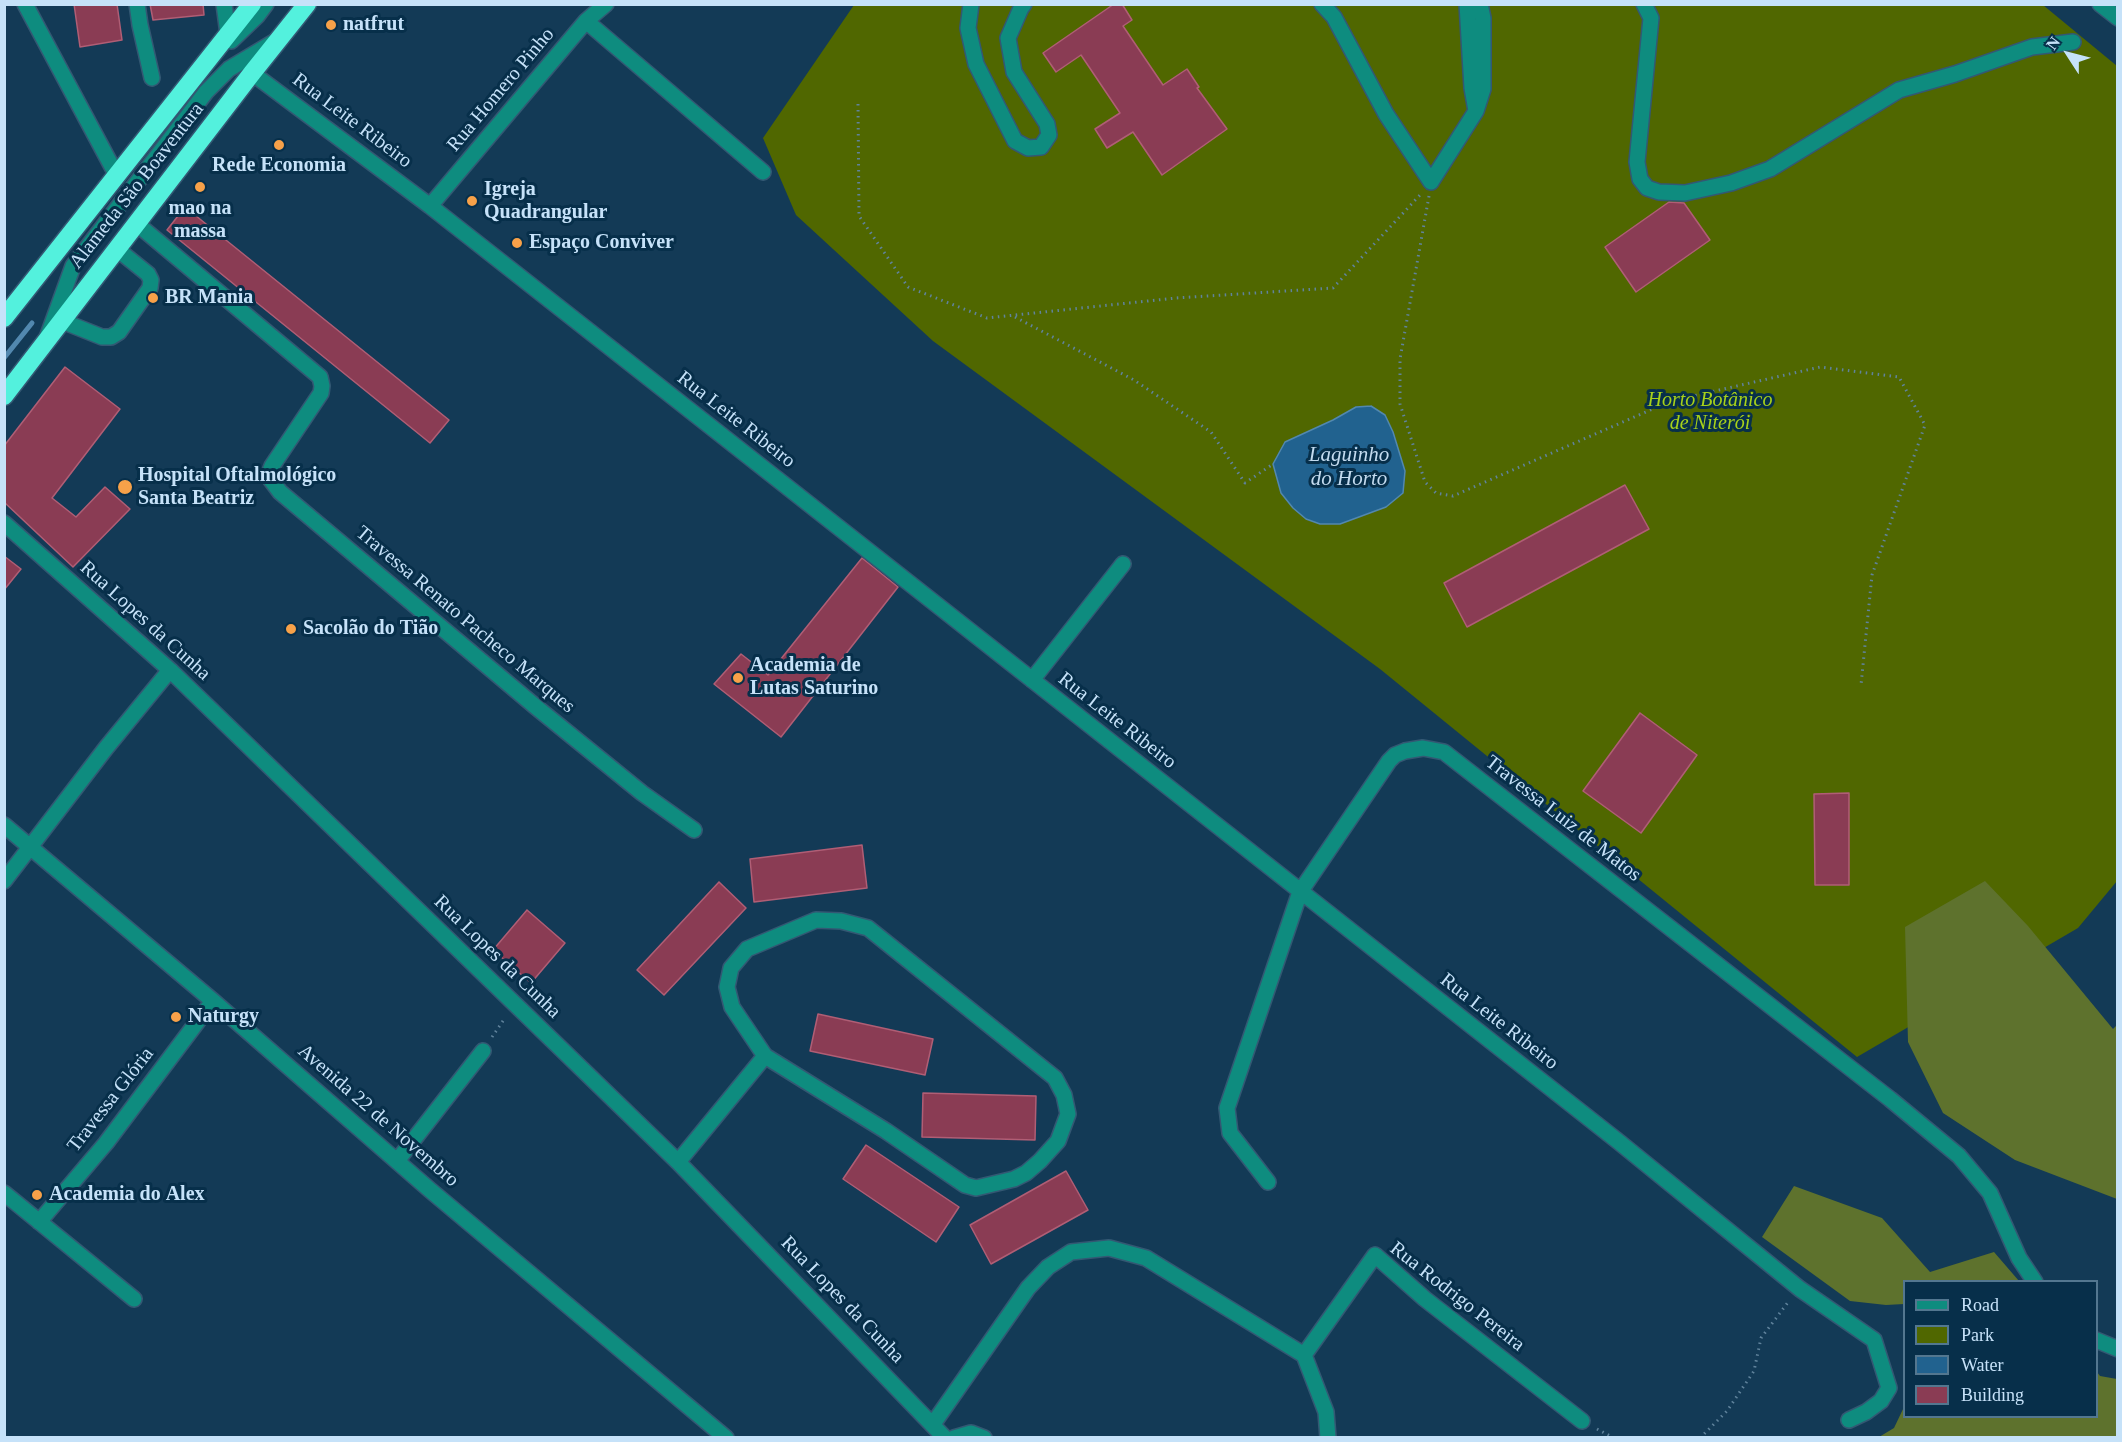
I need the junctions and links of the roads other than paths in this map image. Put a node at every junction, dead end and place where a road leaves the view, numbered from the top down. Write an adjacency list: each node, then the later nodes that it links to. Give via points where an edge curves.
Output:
1 (25, 4): 25 (street)
2 (137, 4): 22 (street)
3 (224, 4): 17 (street)
4 (252, 4): 17 (highway, Alameda São Boaventura)
5 (266, 4): 20 (street)
6 (307, 4): 18 (highway, Alameda São Boaventura)
7 (606, 4): 16 (street, Rua Homero Pinho)
8 (971, 4): 9 (street, via 968,28 976,64 1015,141 1028,148 1041,147 1049,135 1047,124 1014,72 1008,38)
9 (1024, 4)
10 (1322, 4): 23 (street, via 1334,17 1386,114 1431,182)
11 (1467, 4): 23 (street)
12 (1480, 4): 23 (street, via 1483,88)
13 (1644, 4): 19 (street, via 1651,18 1637,162 1647,188 1659,192 1685,193 1770,169 1899,90 2032,47)
14 (2100, 4): 15 (street)
15 (2118, 18)
16 (586, 21): 24 (street); 26 (street, Rua Homero Pinho)
17 (228, 34): 20 (highway, Alameda São Boaventura)
18 (279, 39): 21 (highway, Alameda São Boaventura); 31 (street, via 229,69 206,92 73,266)
19 (2073, 42)
20 (200, 70): 25 (highway, Alameda São Boaventura)
21 (252, 73): 26 (street, Rua Leite Ribeiro); 27 (highway, Alameda São Boaventura)
22 (152, 78)
23 (1476, 111)
24 (763, 171)
25 (117, 176): 29 (highway, Alameda São Boaventura)
26 (430, 206): 36 (street, Rua Leite Ribeiro)
27 (136, 223): 28 (highway, Alameda São Boaventura); 38 (street, Travessa Renato Pacheco Marques, via 320,377 321,393 268,476 280,492 536,707)
28 (117, 249): 30 (highway, Alameda São Boaventura); 30 (street, via 151,280 150,288 119,332 102,337)
29 (4, 318)
30 (62, 321): 31 (highway, Alameda São Boaventura)
31 (46, 341): 32 (highway, Alameda São Boaventura)
32 (4, 396)
33 (4, 523): 35 (street, Rua Lopes da Cunha)
34 (1123, 564): 36 (street)
35 (170, 670): 39 (street); 46 (street, Rua Lopes da Cunha)
36 (1032, 680): 41 (street, Rua Leite Ribeiro)
37 (4, 825): 39 (street, Avenida 22 de Novembro)
38 (694, 830)
39 (31, 846): 40 (street); 42 (street, Avenida 22 de Novembro)
40 (4, 881)
41 (1300, 892): 47 (street, Travessa Luiz de Matos, via 1227,1108 1230,1133); 50 (street, Travessa Luiz de Matos, via 1395,755 1423,748 1444,752 1959,1156 1990,1193 2019,1258); 55 (street, Rua Leite Ribeiro, via 1800,1289 1874,1340 1889,1388 1866,1412)
42 (213, 1001): 45 (street, Avenida 22 de Novembro); 49 (street, Travessa Glória, via 106,1143)
43 (483, 1051): 45 (street)
44 (765, 1056): 44 (street, via 886,1131 957,1181 976,1188 1026,1173 1058,1141 1068,1114 1055,1077 868,928 841,921 816,920 756,945 747,949 731,968 727,987 732,1007); 46 (street)
45 (397, 1161): 58 (street, Avenida 22 de Novembro)
46 (678, 1162): 57 (street, Rua Lopes da Cunha)
47 (1268, 1182)
48 (4, 1193): 49 (street)
49 (39, 1222): 51 (street)
50 (2034, 1280)
51 (134, 1299)
52 (2098, 1340): 53 (street)
53 (2118, 1348)
54 (1304, 1355): 56 (street, Rua Rodrigo Pereira, via 1374,1255); 57 (street, via 1146,1258 1108,1248 1071,1252 1048,1267 1029,1288); 62 (street, via 1326,1412)
55 (1849, 1420)
56 (1582, 1421)
57 (933, 1424): 59 (street, Rua Lopes da Cunha)
58 (726, 1437)
59 (945, 1437)
60 (954, 1437): 61 (street)
61 (984, 1437)
62 (1328, 1437)

